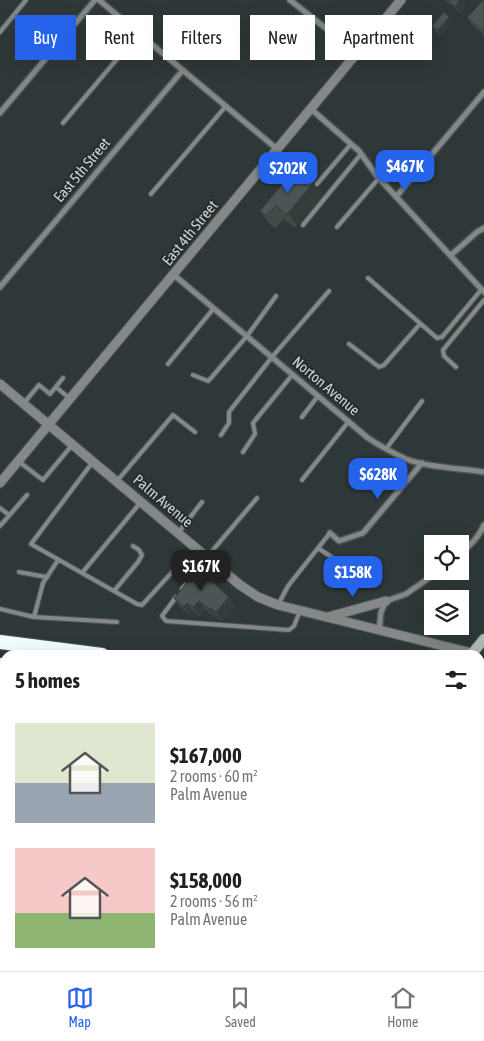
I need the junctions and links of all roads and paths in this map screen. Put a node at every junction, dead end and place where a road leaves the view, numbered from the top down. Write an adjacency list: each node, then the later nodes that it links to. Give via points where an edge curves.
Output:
1 (26, 0): 9 (lane)
2 (95, 0): 17 (street)
3 (99, 0): 6 (street)
4 (290, 0): 8 (street)
5 (401, 0): 7 (street, East 4th Street)
6 (117, 15)
7 (388, 15)
8 (325, 28)
9 (0, 32)
10 (153, 45): 13 (street)
11 (116, 60): 18 (lane)
12 (350, 60): 16 (street, East 4th Street)
13 (183, 70): 15 (street); 32 (street, East 5th Street)
14 (484, 92): 25 (street)
15 (226, 106): 20 (street); 24 (lane)
16 (311, 109): 19 (street); 20 (street, East 4th Street)
17 (0, 113)
18 (63, 123)
19 (351, 144): 21 (street); 23 (lane)
20 (278, 148): 30 (street, East 4th Street)
21 (361, 154): 22 (street); 26 (lane)
22 (379, 178): 25 (street); 27 (lane)
23 (317, 184)
24 (151, 194)
25 (396, 197): 29 (street)
26 (303, 225)
27 (337, 228)
28 (484, 228): 29 (street)
29 (451, 255): 34 (street)
30 (174, 275): 37 (street, Norton Avenue); 50 (street, East 4th Street)
31 (368, 278): 38 (lane)
32 (0, 286)
33 (329, 291): 41 (lane)
34 (483, 291): 38 (lane, via 442,337 437,338)
35 (276, 296): 39 (lane)
36 (484, 300): 43 (lane, via 443,350 444,356)
37 (214, 308): 39 (street, Norton Avenue); 42 (lane)
38 (420, 324): 40 (lane, via 379,368)
39 (247, 336): 41 (street, Norton Avenue); 45 (lane, via 208,381)
40 (349, 344)
41 (272, 357): 44 (street, Norton Avenue); 57 (lane, via 229,412 229,423)
42 (168, 364)
43 (456, 367)
44 (293, 374): 49 (street, Norton Avenue); 60 (lane, via 254,422 255,434)
45 (193, 375)
46 (63, 378): 48 (lane)
47 (0, 384): 52 (street, Palm Avenue)
48 (56, 387): 50 (lane); 52 (lane, via 50,394 39,385)
49 (318, 396): 53 (lane); 54 (street, Norton Avenue)
50 (70, 399): 55 (street, East 4th Street)
51 (422, 400): 59 (lane)
52 (24, 403): 55 (street, Palm Avenue)
53 (302, 417)
54 (349, 421): 59 (street, Norton Avenue); 65 (lane)
55 (50, 424): 58 (street, Palm Avenue); 62 (street, East 4th Street)
56 (195, 432): 66 (lane, via 173,415)
57 (221, 435)
58 (74, 444): 61 (street, Palm Avenue); 62 (lane, via 43,480)
59 (386, 449): 63 (street, Norton Avenue)
60 (243, 452)
61 (93, 461): 66 (street, Palm Avenue); 84 (lane, via 31,544)
62 (18, 462): 67 (street, East 4th Street)
63 (422, 463): 64 (street, Norton Avenue); 77 (street, via 364,533 339,541)
64 (484, 472)
65 (302, 480)
66 (117, 481): 70 (street, Palm Avenue)
67 (0, 483)
68 (27, 494): 73 (lane)
69 (257, 498): 82 (lane)
70 (141, 501): 76 (street, Palm Avenue); 86 (lane)
71 (202, 502): 76 (lane)
72 (0, 508): 73 (lane)
73 (9, 515): 75 (lane)
74 (484, 525): 79 (street)
75 (0, 526)
76 (178, 533): 80 (street, Palm Avenue)
77 (330, 533): 81 (lane)
78 (133, 546): 89 (lane, via 142,555)
79 (469, 546)
80 (195, 547): 82 (street, Palm Avenue); 89 (lane, via 142,605)
81 (318, 548): 83 (lane); 91 (lane, via 288,586)
82 (206, 557): 91 (street, Palm Avenue, via 240,586); 93 (lane, via 162,616 166,621 289,630)
83 (334, 558)
84 (58, 560): 86 (lane); 87 (lane)
85 (19, 572): 87 (lane)
86 (82, 573): 89 (lane)
87 (46, 577): 94 (lane)
88 (426, 580): 90 (street, via 406,594)
89 (114, 592)
90 (386, 601): 95 (street); 97 (street)
91 (278, 605): 93 (street, Palm Avenue)
92 (0, 608): 94 (lane)
93 (300, 610): 95 (street, Palm Avenue)
94 (34, 616): 96 (lane)
95 (327, 618): 97 (street, Palm Avenue)
96 (117, 622)
97 (378, 631): 100 (street, Palm Avenue)
98 (0, 642): 99 (highway)
99 (63, 650)
100 (456, 650)

